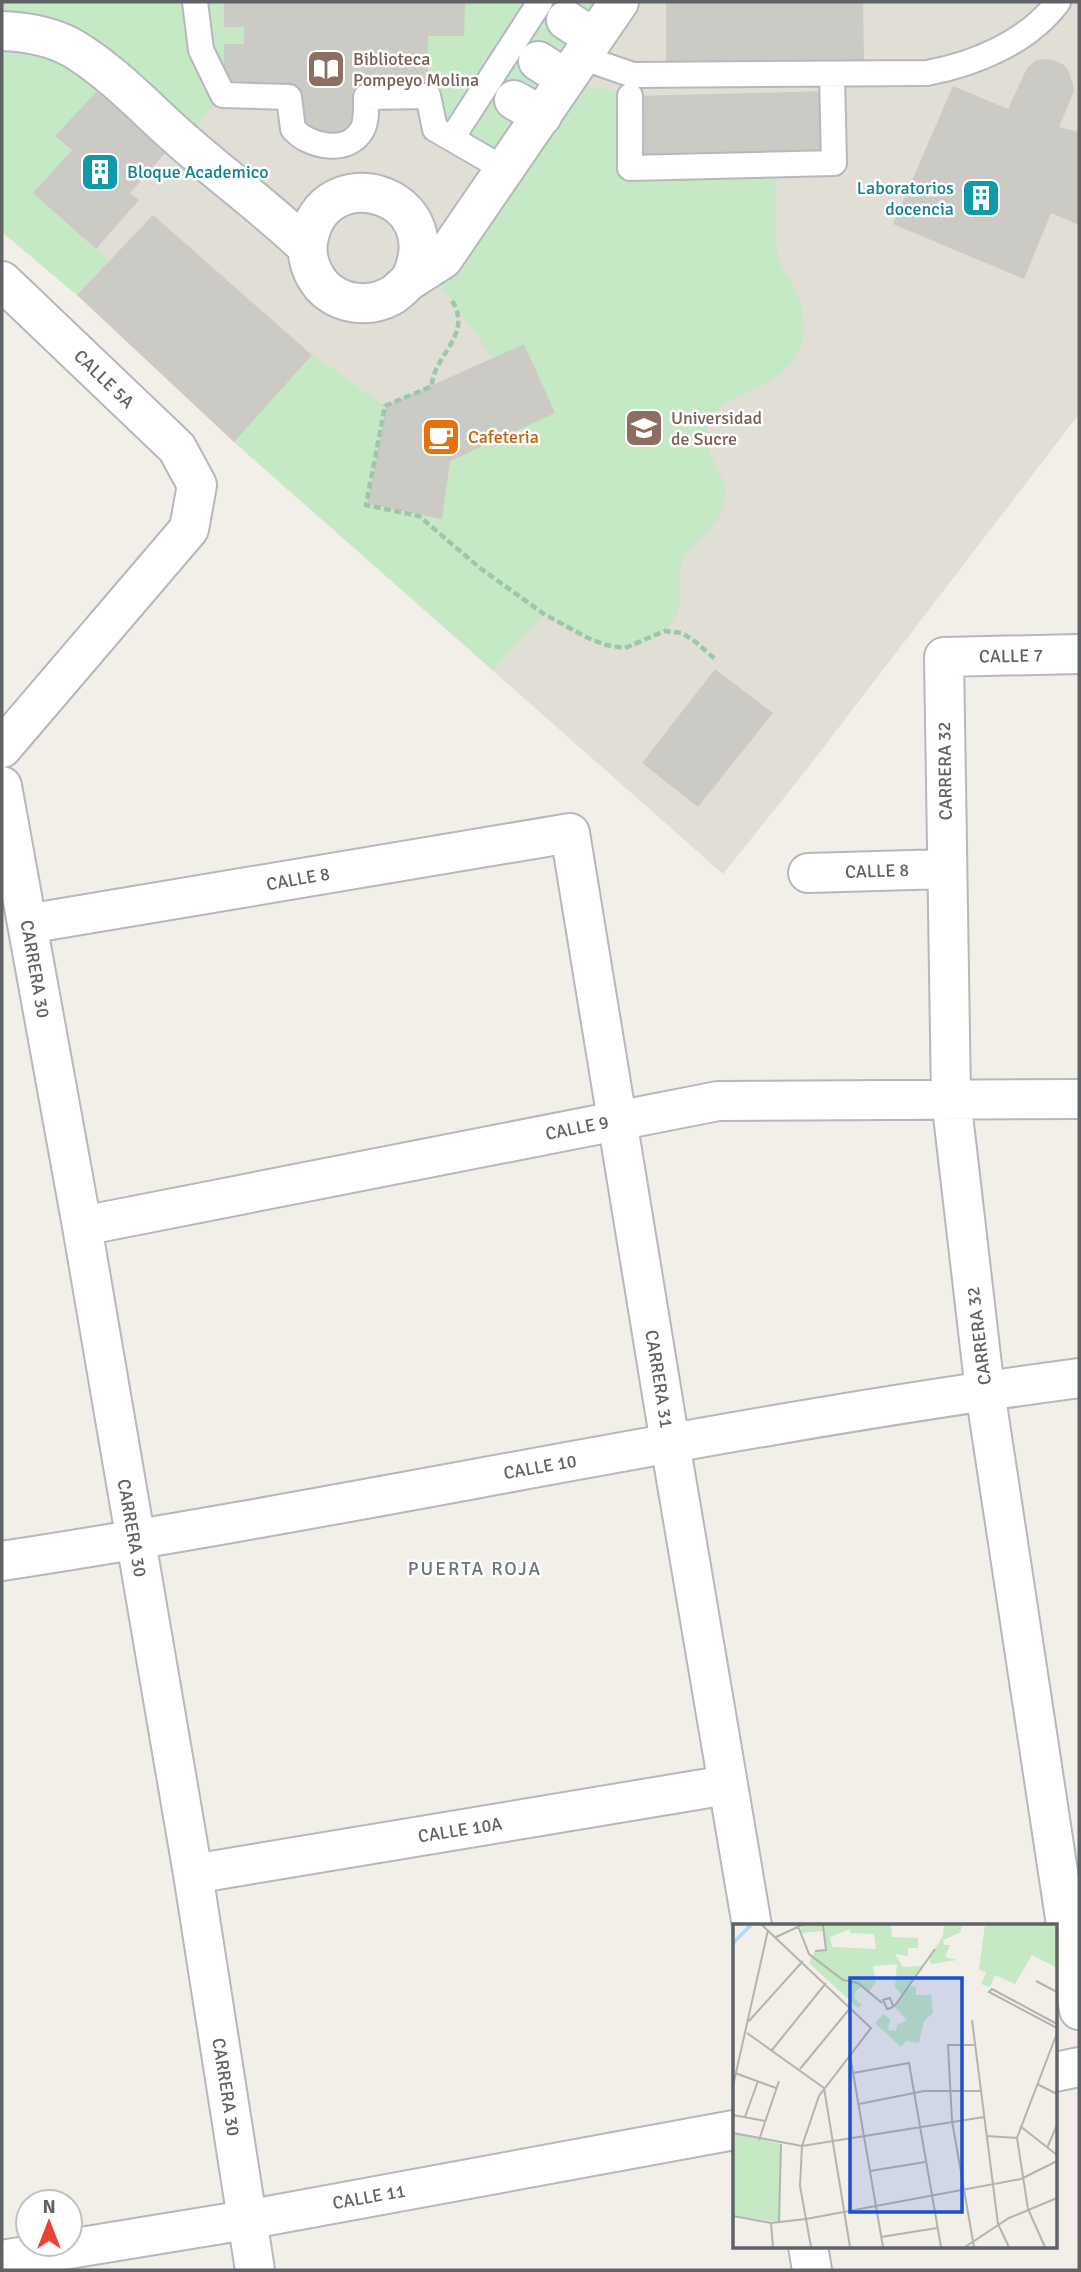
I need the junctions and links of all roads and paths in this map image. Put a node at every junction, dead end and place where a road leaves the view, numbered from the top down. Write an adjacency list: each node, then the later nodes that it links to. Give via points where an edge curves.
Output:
1 (195, 2): 8 (lane, via 201,50 223,95 289,97 293,129 306,141 344,144 357,138 364,127 366,97 428,96 435,129)
2 (1058, 2): 6 (lane, via 1018,38 950,69)
3 (615, 3): 5 (street)
4 (2, 31): 10 (street, via 51,38 74,50)
5 (564, 43): 6 (lane, via 633,75); 8 (lane); 9 (street, via 528,108)
6 (832, 75): 7 (lane, via 834,163 631,168)
7 (630, 96)
8 (452, 138): 9 (lane)
9 (506, 170): 11 (street, via 443,258)
10 (307, 247): 11 (street, via 308,261 320,284 353,303 390,297); 11 (street, via 322,209 346,195 374,192 399,204 415,227)
11 (418, 276): 15 (path, via 443,288 455,306 455,337 432,375 432,386 385,406 366,505 419,516 480,568 544,614 588,638 625,648 665,631 681,634)
12 (2, 281): 16 (street, CALLE 5A, via 177,448 197,485 189,529)
13 (1079, 654): 14 (street, CALLE 7)
14 (944, 657): 19 (street, CARRERA 32)
15 (715, 659)
16 (2, 748)
17 (2, 786): 21 (street, CARRERA 30)
18 (570, 833): 21 (street, CALLE 8); 24 (street, CARRERA 31)
19 (946, 869): 20 (street, CALLE 8); 22 (street, CARRERA 32)
20 (808, 873)
21 (27, 924): 25 (street, CARRERA 30)
22 (951, 1098): 23 (street, CALLE 9); 24 (street, CALLE 9, via 718,1101); 27 (street, CARRERA 32)
23 (1079, 1098)
24 (617, 1120): 25 (street, CALLE 9); 28 (street, CARRERA 31)
25 (82, 1226): 29 (street, CARRERA 30)
26 (1079, 1378): 27 (street, CALLE 10)
27 (985, 1391): 28 (street, CALLE 10); 34 (street, CARRERA 32)
28 (670, 1443): 29 (street, CALLE 10); 31 (street, CARRERA 31)
29 (134, 1541): 30 (street, CALLE 10); 32 (street, CARRERA 30)
30 (2, 1561)
31 (727, 1785): 32 (street, CALLE 10A); 33 (street, CARRERA 31)
32 (192, 1874): 38 (street, CARRERA 30)
33 (752, 1924)
34 (1079, 2010)
35 (1079, 2067): 36 (street)
36 (1056, 2072)
37 (733, 2130): 38 (street, CALLE 11)
38 (246, 2220): 40 (street, CALLE 11); 41 (street, CARRERA 30)
39 (808, 2248): 42 (street)
40 (2, 2260)
41 (255, 2270)
42 (812, 2270)

